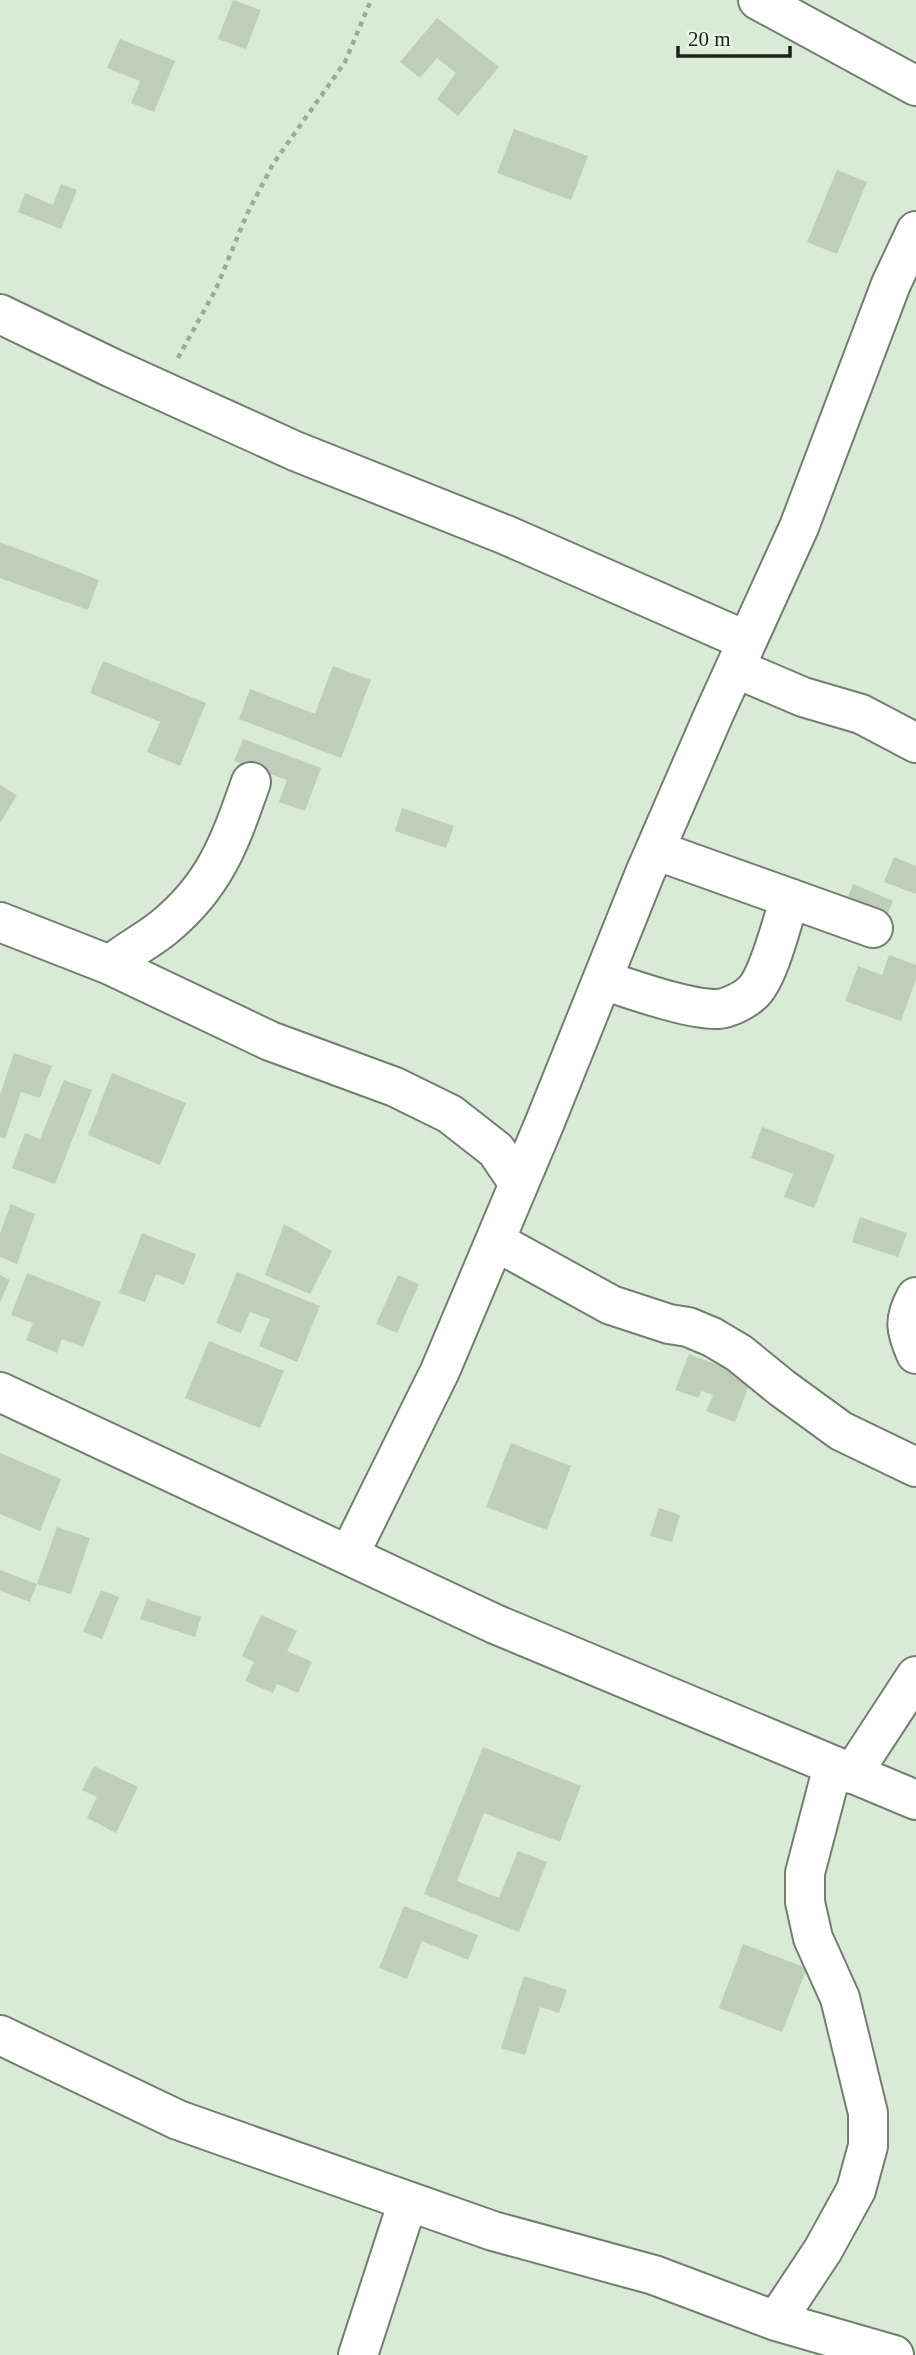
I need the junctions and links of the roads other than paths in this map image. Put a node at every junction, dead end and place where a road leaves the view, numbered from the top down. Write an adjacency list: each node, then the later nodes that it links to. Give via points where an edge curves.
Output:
1 (758, 0): 2 (street)
2 (916, 86)
3 (916, 231): 5 (street, via 891,284 799,527)
4 (0, 314): 5 (street, via 295,451 506,536)
5 (741, 655): 6 (street, via 803,697 861,714); 8 (street)
6 (916, 743)
7 (251, 782): 12 (street, via 209,880 162,929)
8 (655, 850): 9 (street); 13 (street)
9 (790, 898): 11 (street); 13 (street, via 765,974 753,993 738,1003 719,1009 682,1003)
10 (0, 922): 12 (street)
11 (873, 928)
12 (110, 965): 14 (street, via 270,1041 396,1087 450,1114 496,1150)
13 (603, 980): 14 (street)
14 (519, 1184): 15 (street)
15 (495, 1241): 19 (street, via 611,1305 712,1336 841,1430); 20 (street, via 440,1371)
16 (916, 1297): 17 (street, via 906,1318)
17 (916, 1354)
18 (0, 1392): 20 (street)
19 (916, 1466)
20 (349, 1555): 22 (street, via 495,1624)
21 (916, 1676): 22 (street)
22 (843, 1770): 23 (street); 26 (street, via 805,1873 805,1902 813,1938 843,2010 868,2113 868,2146 856,2190)
23 (916, 1800)
24 (0, 2035): 25 (street, via 178,2120)
25 (408, 2201): 26 (street, via 493,2231 654,2276); 27 (street)
26 (776, 2321): 28 (street)
27 (358, 2355)
28 (894, 2355)

